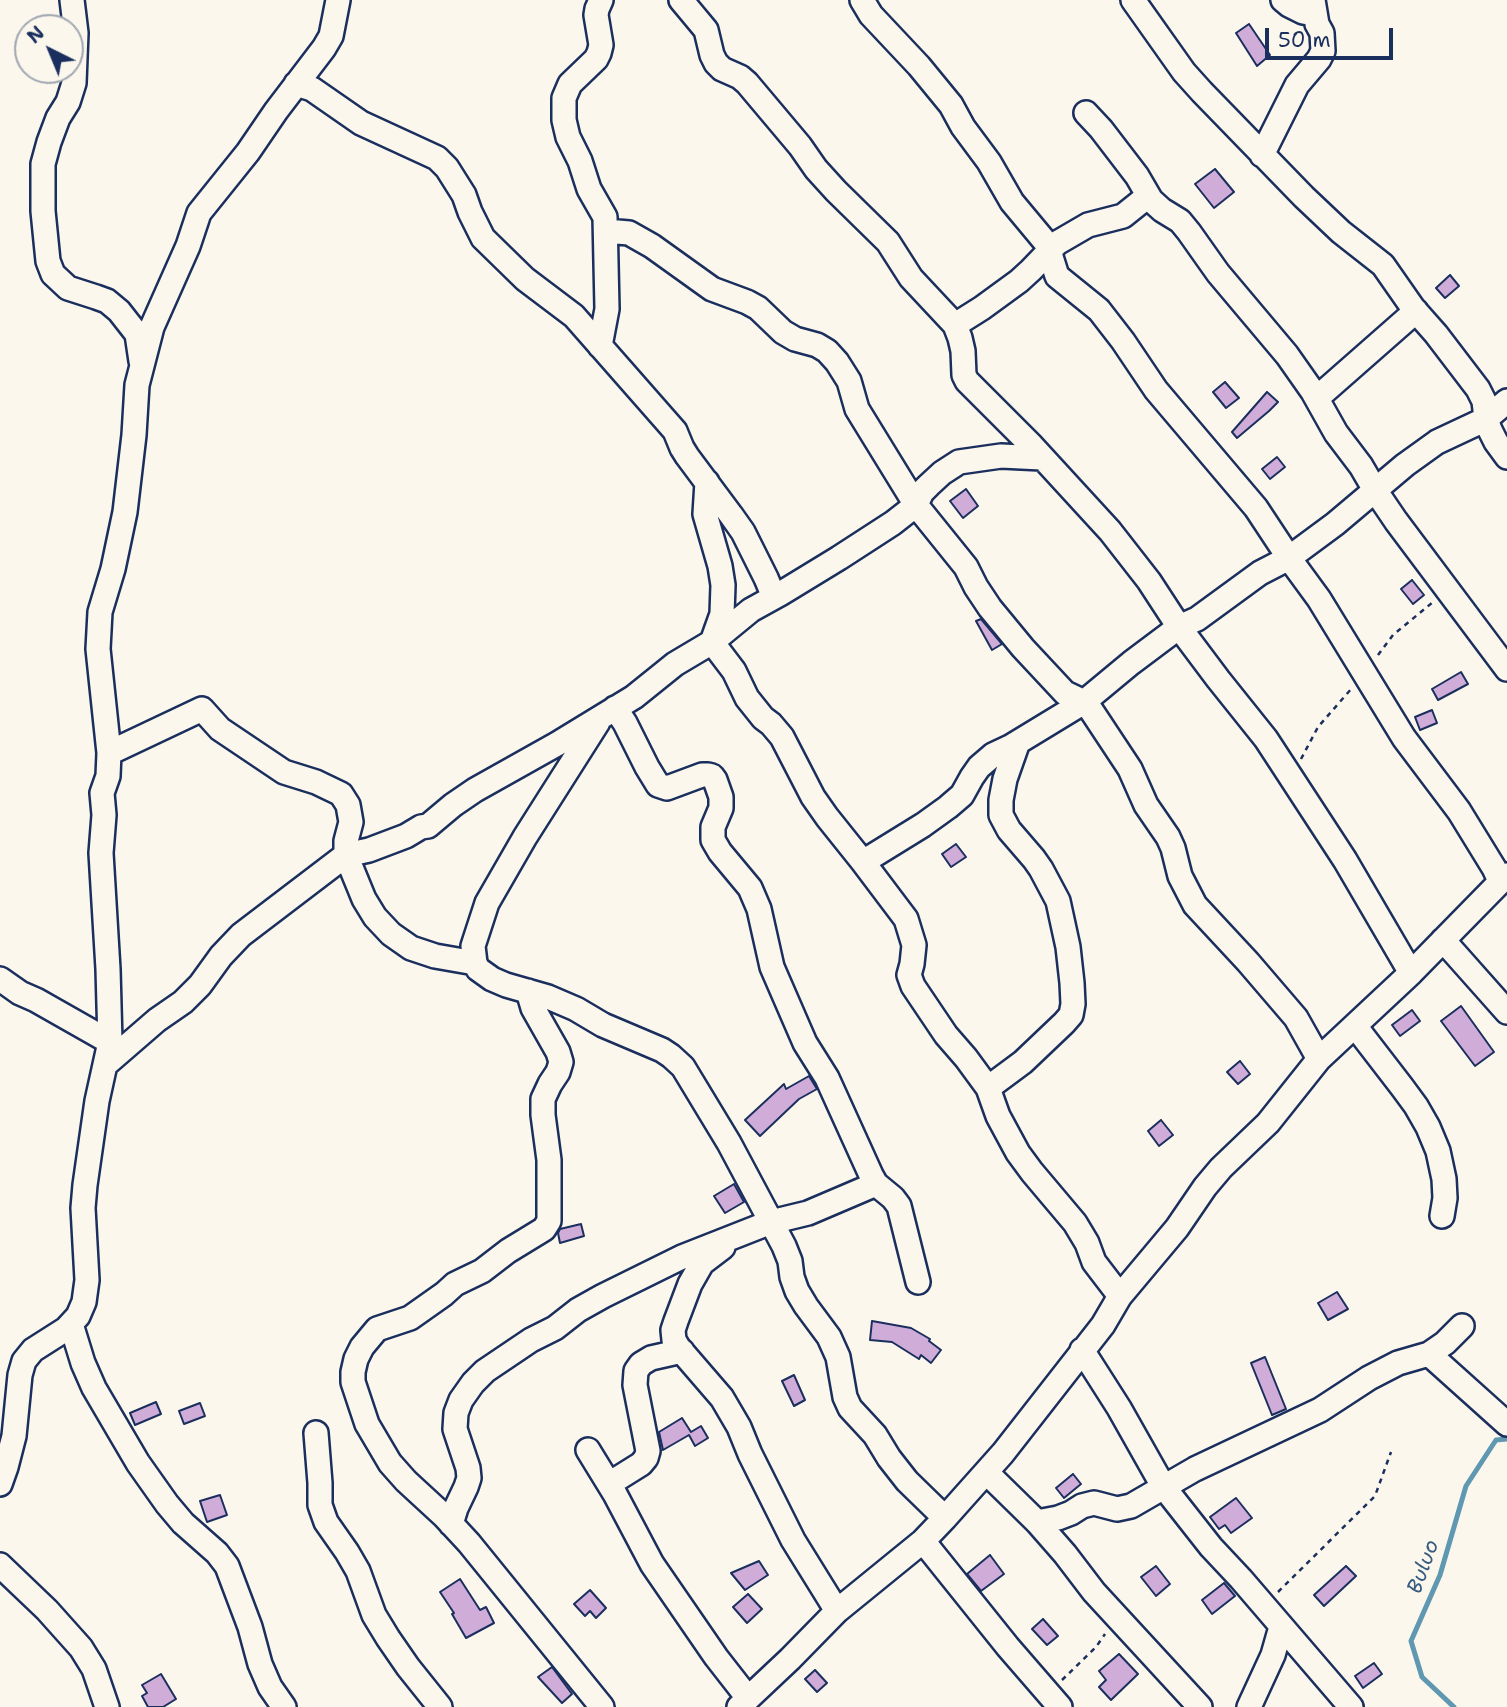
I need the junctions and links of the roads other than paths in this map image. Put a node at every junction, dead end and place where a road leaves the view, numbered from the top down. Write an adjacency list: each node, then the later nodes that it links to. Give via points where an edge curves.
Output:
1 (72, 0): 18 (street, via 74,83 43,164 48,261 58,281 107,301 118,311 137,334)
2 (338, 0): 9 (street, via 331,36)
3 (601, 0): 13 (street, via 596,15 599,53 570,84 564,98 564,120)
4 (681, 0): 16 (street, via 706,30 716,63 747,83)
5 (862, 0): 14 (street, via 951,105 1012,202)
6 (1133, 0): 11 (street, via 1184,72)
7 (1283, 0): 8 (street, via 1303,12)
8 (1314, 7): 11 (street, via 1323,51 1297,85)
9 (296, 84): 17 (street, via 312,89 361,123 438,158 464,195 483,238 514,270 574,316); 18 (street, via 199,213 152,327)
10 (1086, 113): 12 (street)
11 (1262, 155): 15 (street, via 1383,265)
12 (1148, 196): 14 (street, via 1123,216 1088,225); 19 (street, via 1180,221)
13 (606, 231): 17 (street, via 607,309); 26 (street, via 629,233 712,289 758,308 783,332 827,351 844,372 857,409)
14 (1050, 250): 16 (street, via 1019,281); 27 (street, via 1057,276 1098,310 1156,390 1256,508)
15 (1416, 311): 19 (street); 21 (street, via 1478,389)
16 (955, 325): 23 (street, via 967,381)
17 (600, 346): 24 (street, via 676,430 682,448)
18 (141, 368): 35 (street, via 125,512 100,612 98,649)
19 (1317, 398): 25 (street)
20 (1507, 401): 21 (street)
21 (1486, 419): 22 (street); 25 (street, via 1437,442)
22 (1507, 457)
23 (1042, 458): 26 (street, via 959,462 922,492); 29 (street, via 1110,531)
24 (707, 482): 28 (street, via 743,532); 30 (street, via 705,514 723,585 722,614)
25 (1375, 490): 27 (street); 31 (street)
26 (916, 505): 28 (street); 32 (street, via 967,567 990,608 1023,648 1065,693)
27 (1289, 558): 29 (street); 38 (street, via 1404,738)
28 (774, 597): 30 (street)
29 (1179, 627): 32 (street); 41 (street, via 1273,748)
30 (712, 642): 33 (street); 37 (street, via 747,698 782,737 813,797)
31 (1507, 669)
32 (1084, 702): 34 (street); 47 (street, via 1130,768 1146,805 1168,837 1195,905 1296,1018)
33 (608, 712): 36 (street, via 475,790 428,826); 40 (street, via 487,903 473,946); 49 (street, via 625,723 658,785 667,788 702,775 715,780 721,808 713,840 750,888 785,999)
34 (1018, 742): 37 (street, via 979,767 962,795 948,807); 48 (street, via 1005,779 1001,815 1058,901 1073,1004 1064,1023)
35 (109, 753): 36 (street, via 202,709 220,729 284,772 341,794 351,822); 46 (street, via 102,793 101,853)
36 (346, 855): 40 (street, via 374,917 391,934 411,948 435,956); 46 (street, via 241,935 183,1002)
37 (863, 862): 48 (street, via 906,919 914,945 909,975 913,986)
38 (1503, 878): 39 (street)
39 (1443, 940): 41 (street); 44 (street)
40 (475, 962): 43 (street, via 492,979)
41 (1411, 973): 45 (street)
42 (0, 979): 46 (street)
43 (528, 991): 51 (street, via 662,1050 683,1067); 69 (street, via 561,1062 543,1099 549,1221 544,1229 482,1271 454,1283 410,1318 377,1329 362,1347 353,1372 367,1424 390,1463)
44 (1507, 1012)
45 (1355, 1026): 47 (street); 50 (street, via 1428,1127 1444,1179)
46 (108, 1054): 55 (street, via 85,1185 84,1302)
47 (1319, 1059): 54 (street, via 1268,1123 1205,1187)
48 (988, 1088): 54 (street, via 1018,1153 1075,1223 1094,1262)
49 (876, 1184): 51 (street, via 808,1213); 53 (street, via 900,1206)
50 (1442, 1216)
51 (771, 1222): 52 (street); 67 (street, via 790,1261 797,1291 830,1337 850,1408 907,1481)
52 (743, 1234): 58 (street, via 702,1263 690,1284 673,1330); 69 (street, via 682,1257 603,1296 479,1377 456,1413 455,1429 469,1478)
53 (918, 1282)
54 (1120, 1296): 57 (street)
55 (71, 1324): 64 (street, via 24,1361 14,1436); 77 (street, via 94,1388 138,1463 167,1504 227,1566 260,1664)
56 (1462, 1325): 59 (street)
57 (1082, 1350): 63 (street); 66 (street)
58 (682, 1351): 65 (street, via 651,1358 636,1371 648,1451 641,1464); 72 (street, via 722,1398 793,1540)
59 (1429, 1354): 60 (street); 66 (street, via 1398,1363 1320,1410)
60 (1507, 1424)
61 (316, 1433): 78 (street, via 320,1505 326,1522 352,1561 388,1638)
62 (588, 1450): 65 (street)
63 (987, 1473): 67 (street); 68 (street)
64 (0, 1484)
65 (609, 1484): 75 (street, via 652,1564)
66 (1163, 1486): 68 (street, via 1130,1506 1117,1509 1094,1503); 73 (street)
67 (945, 1518): 70 (street)
68 (1037, 1522): 80 (street, via 1094,1592)
69 (451, 1524): 79 (street)
70 (923, 1541): 72 (street); 74 (street)
71 (0, 1565): 76 (street, via 81,1648)
72 (837, 1611): 75 (street)
73 (1281, 1627): 81 (street); 82 (street)
74 (1055, 1701)
75 (743, 1703)
76 (107, 1707)
77 (284, 1707)
78 (440, 1707)
79 (602, 1707)
80 (1200, 1707)
81 (1249, 1707)
82 (1351, 1707)

